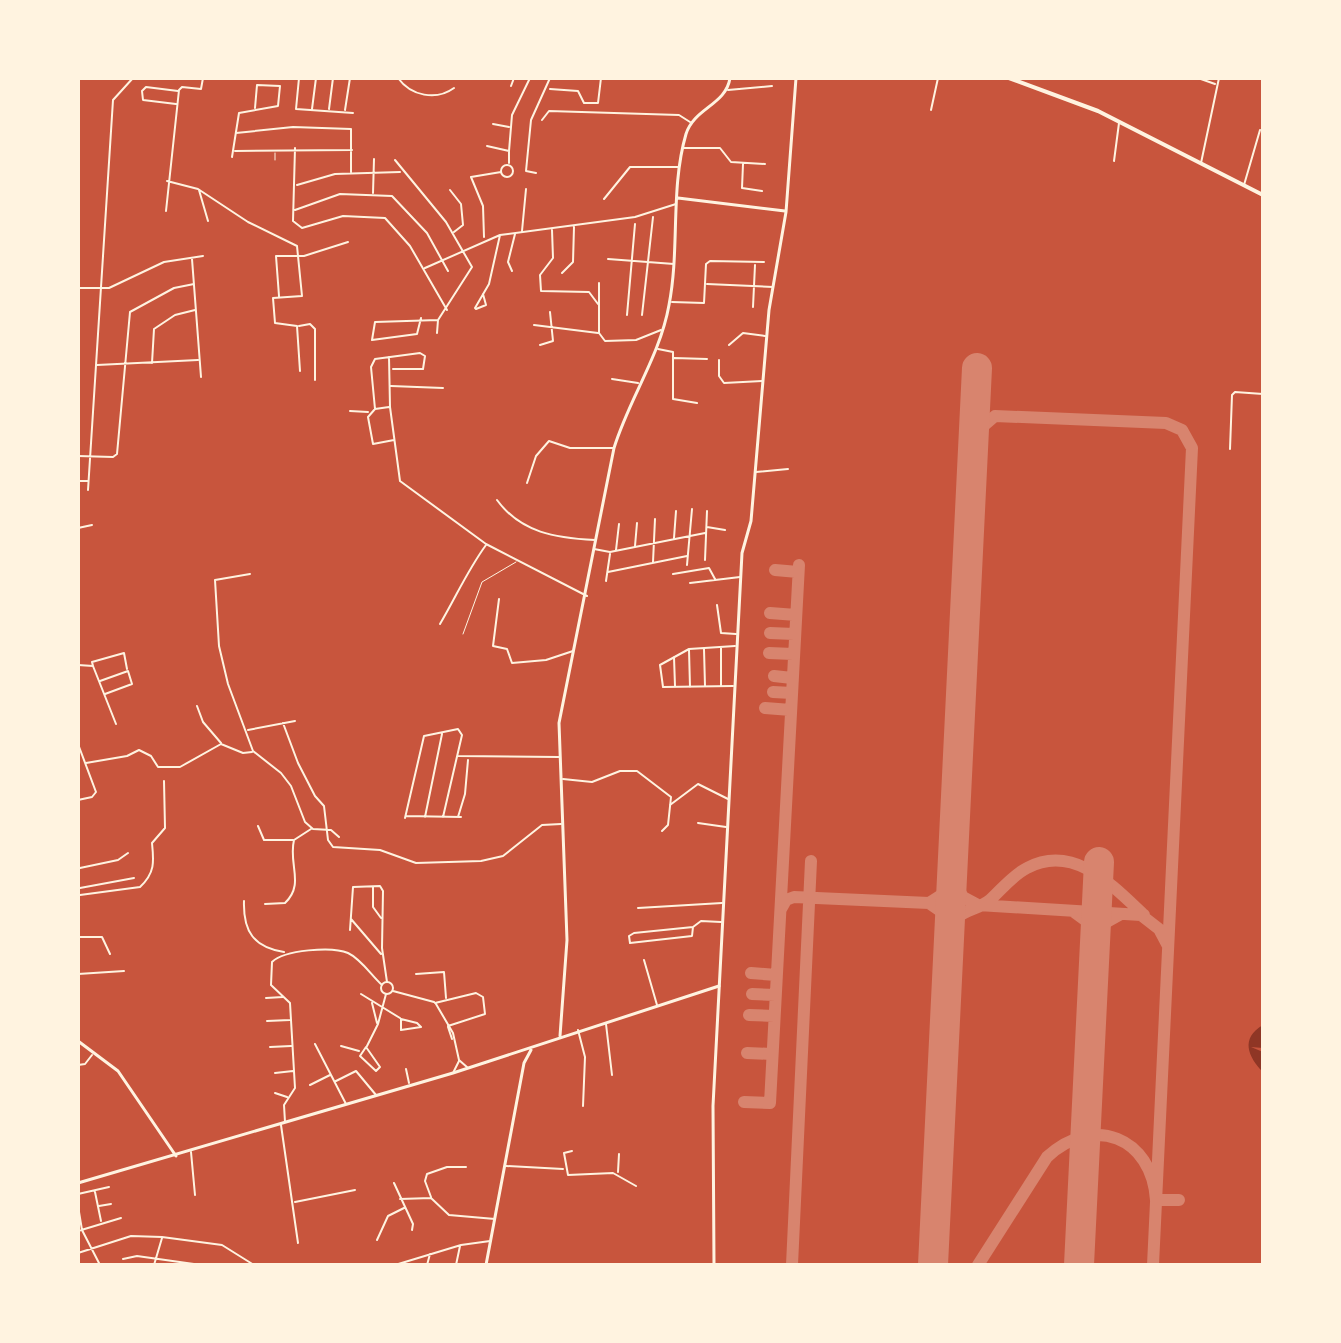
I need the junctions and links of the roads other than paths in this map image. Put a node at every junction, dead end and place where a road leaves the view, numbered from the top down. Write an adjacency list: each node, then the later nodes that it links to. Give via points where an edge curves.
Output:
1 (133, 78): 109 (street, via 113,100)
2 (203, 78): 24 (street, via 201,89)
3 (299, 78): 27 (street, via 296,109)
4 (316, 78): 27 (street)
5 (333, 78): 28 (street)
6 (350, 78): 30 (street)
7 (398, 78): 21 (street, via 407,89 422,94 437,96)
8 (515, 78): 17 (street); 19 (street)
9 (550, 78): 22 (street)
10 (601, 78): 22 (street, via 598,103 584,103 578,91)
11 (730, 78): 23 (street)
12 (796, 78): 76 (street)
13 (938, 78): 29 (street)
14 (1009, 78): 34 (main road)
15 (1198, 78): 18 (street)
16 (1219, 78): 18 (street)
17 (530, 79): 36 (street)
18 (1217, 84): 54 (street)
19 (511, 86)
20 (772, 86): 23 (street)
21 (454, 88)
22 (548, 89): 57 (street, via 531,120)
23 (728, 90): 33 (street)
24 (179, 91): 25 (street); 25 (street, via 144,87 141,98)
25 (177, 105): 63 (street)
26 (255, 108): 26 (street, via 278,106 280,86 257,85); 38 (street, via 239,113)
27 (312, 109): 28 (street)
28 (328, 110): 30 (street)
29 (931, 110)
30 (345, 111): 31 (street)
31 (353, 113)
32 (542, 120): 33 (street, via 549,111 679,115)
33 (691, 122): 41 (street)
34 (1119, 122): 50 (street); 54 (main road)
35 (493, 124): 36 (street)
36 (511, 128): 45 (street)
37 (1260, 130): 65 (street)
38 (236, 133): 43 (street, via 293,127 351,129); 44 (street)
39 (487, 146): 45 (street)
40 (295, 148): 42 (street); 43 (street); 64 (street)
41 (683, 148): 51 (street, via 720,148 730,161); 55 (street)
42 (275, 150): 44 (street); 48 (lane)
43 (352, 150): 58 (street)
44 (234, 151): 46 (street)
45 (509, 151): 52 (street)
46 (232, 157)
47 (374, 159): 61 (street)
48 (275, 160)
49 (395, 160): 59 (street)
50 (1114, 161)
51 (743, 163): 53 (street); 69 (street, via 742,188)
52 (509, 164): 56 (street); 60 (street)
53 (765, 164)
54 (1200, 165): 65 (main road)
55 (680, 167): 72 (street, via 630,167); 73 (street)
56 (514, 171): 57 (street); 60 (street, via 506,177)
57 (526, 171): 62 (street)
58 (351, 172): 61 (street); 64 (street)
59 (402, 172): 61 (street); 82 (street)
60 (501, 172): 86 (street, via 471,177 483,206)
61 (373, 173): 70 (street)
62 (536, 173)
63 (167, 181): 66 (street); 75 (street)
64 (295, 186): 74 (street)
65 (1244, 186): 71 (main road)
66 (198, 189): 78 (street); 90 (street, via 295,245)
67 (526, 189): 83 (street)
68 (450, 190): 82 (street, via 464,215 463,225)
69 (762, 191)
70 (373, 194): 74 (street, via 340,194); 92 (street, via 396,199)
71 (1263, 195)
72 (604, 199)
73 (678, 201): 76 (street); 80 (street, via 635,217); 98 (street)
74 (293, 210): 99 (street, via 296,226 302,228 343,216 385,218)
75 (166, 211)
76 (786, 212): 107 (street)
77 (653, 217): 95 (street)
78 (208, 221)
79 (635, 224): 94 (street)
80 (574, 226): 81 (street); 102 (street, via 573,262)
81 (552, 229): 83 (street); 113 (street, via 553,258 540,275 541,291 589,292)
82 (453, 232): 88 (street)
83 (522, 232): 84 (street)
84 (516, 233): 85 (street); 101 (street, via 508,262)
85 (500, 235): 86 (street); 110 (street)
86 (484, 239): 88 (street)
87 (348, 242): 90 (street)
88 (462, 249): 92 (street); 116 (street, via 472,267)
89 (203, 256): 91 (street)
90 (299, 256): 111 (street, via 302,296); 111 (street, via 276,256)
91 (192, 258): 104 (street); 109 (street, via 164,262)
92 (442, 259): 99 (street); 100 (street)
93 (608, 259): 94 (street)
94 (632, 260): 95 (street); 118 (street)
95 (648, 262): 98 (street); 119 (street)
96 (755, 262): 97 (street); 105 (street, via 710,261); 106 (street)
97 (764, 262)
98 (675, 264): 112 (street)
99 (424, 268): 116 (street)
100 (448, 271)
101 (512, 271)
102 (562, 273)
103 (599, 283): 113 (street)
104 (194, 284): 115 (street); 139 (street, via 174,288 130,312)
105 (706, 284): 106 (street); 112 (street, via 703,304)
106 (756, 285): 107 (street); 114 (street)
107 (773, 287): 128 (street)
108 (78, 288): 109 (street)
109 (101, 288): 138 (street)
110 (483, 294)
111 (279, 297): 124 (street, via 273,298 275,323)
112 (670, 302): 125 (street)
113 (598, 304): 127 (street)
114 (753, 307)
115 (197, 310): 135 (street); 137 (street, via 175,315 154,329)
116 (447, 310): 121 (street)
117 (550, 312): 123 (street)
118 (627, 315)
119 (642, 315)
120 (421, 318): 120 (street, via 375,322 372,340 417,334); 121 (street)
121 (438, 320): 126 (street)
122 (534, 325): 123 (street)
123 (551, 325): 127 (street); 129 (street, via 553,341)
124 (297, 326): 141 (street); 144 (street, via 310,324 315,329)
125 (665, 328): 127 (street, via 636,340 608,342); 131 (street)
126 (437, 333)
127 (599, 333)
128 (766, 336): 130 (street, via 743,333); 145 (street)
129 (540, 345)
130 (729, 345)
131 (657, 349): 133 (street, via 672,350); 146 (street)
132 (389, 357): 140 (street); 140 (street, via 420,353 426,359 423,369); 152 (street, via 372,363)
133 (672, 358): 134 (street); 150 (street, via 673,399)
134 (707, 359)
135 (199, 360): 137 (street); 142 (street)
136 (719, 360): 145 (street, via 724,383)
137 (152, 363): 139 (street)
138 (97, 365): 139 (street); 159 (street)
139 (124, 365): 159 (street, via 117,454)
140 (392, 369): 147 (street)
141 (300, 371)
142 (201, 377)
143 (612, 379): 146 (street)
144 (315, 380)
145 (763, 381): 161 (street)
146 (638, 383): 156 (street)
147 (390, 386): 148 (street); 151 (street)
148 (443, 388)
149 (1263, 394): 157 (street, via 1232,395)
150 (697, 403)
151 (390, 407): 152 (street); 155 (street)
152 (375, 409): 154 (street)
153 (350, 411): 154 (street)
154 (370, 412): 155 (street, via 373,444)
155 (394, 440): 182 (street, via 400,481)
156 (614, 448): 164 (street, via 570,448 549,441 536,456); 180 (street)
157 (1230, 449)
158 (78, 456): 159 (street)
159 (91, 456): 163 (street)
160 (788, 469): 161 (street)
161 (756, 472): 195 (street)
162 (78, 481): 163 (street)
163 (89, 482): 165 (street)
164 (527, 483)
165 (88, 490)
166 (497, 500): 180 (street, via 515,521 549,537)
167 (692, 509): 178 (street)
168 (676, 511): 179 (street)
169 (707, 511): 174 (street)
170 (655, 519): 181 (street)
171 (637, 523): 183 (street)
172 (619, 524): 185 (street)
173 (92, 525): 175 (street)
174 (706, 526): 176 (street); 177 (street)
175 (78, 528)
176 (725, 530)
177 (705, 533): 178 (street); 188 (street)
178 (689, 535): 179 (street); 187 (street)
179 (674, 538): 181 (street)
180 (596, 540): 184 (street)
181 (655, 543): 183 (street); 190 (street)
182 (486, 544): 189 (street); 202 (street)
183 (635, 546): 185 (street)
184 (594, 549): 186 (street); 199 (street)
185 (616, 550): 186 (street)
186 (610, 552): 192 (street)
187 (687, 556): 190 (street); 191 (street)
188 (705, 560)
189 (516, 562): 199 (street); 203 (lane, via 482,582)
190 (652, 562): 192 (street)
191 (687, 565)
192 (608, 572): 197 (street)
193 (250, 574): 225 (street, via 220,578 215,585 219,646)
194 (673, 574): 196 (street, via 709,568)
195 (740, 577): 196 (street); 204 (street)
196 (715, 579): 198 (street)
197 (606, 581)
198 (690, 583)
199 (587, 596): 209 (street)
200 (499, 599): 209 (street, via 493,646 507,649 512,663)
201 (717, 605): 204 (street, via 721,633)
202 (440, 624)
203 (463, 634)
204 (737, 635): 206 (street)
205 (721, 646): 206 (street); 207 (street); 219 (street)
206 (737, 646): 215 (street)
207 (704, 648): 208 (street); 218 (street)
208 (689, 649): 210 (street); 217 (street)
209 (574, 651): 232 (street, via 559,723)
210 (674, 656): 216 (street); 216 (street, via 660,663 661,684)
211 (78, 665): 212 (street)
212 (93, 666): 213 (street, via 92,662 124,653); 214 (street)
213 (128, 671): 214 (street); 220 (street, via 132,684)
214 (99, 681): 220 (street)
215 (735, 686): 219 (street); 238 (street)
216 (675, 687): 217 (street)
217 (690, 687): 218 (street)
218 (705, 687): 219 (street)
219 (721, 687)
220 (105, 694): 224 (street)
221 (197, 706): 228 (street)
222 (295, 721): 223 (street)
223 (283, 723): 225 (street); 247 (street, via 298,763 324,806)
224 (116, 724)
225 (247, 731): 229 (street)
226 (442, 733): 231 (street, via 461,731); 240 (street); 240 (street, via 424,736 406,817)
227 (78, 744): 230 (street)
228 (221, 744): 229 (street, via 243,753); 234 (street, via 175,768 158,767 139,750)
229 (253, 751): 246 (street, via 291,786 297,808)
230 (80, 752): 234 (street)
231 (457, 756): 233 (street); 241 (street)
232 (559, 757): 233 (street); 235 (street)
233 (468, 758): 241 (street, via 460,817)
234 (86, 763): 237 (street, via 96,792)
235 (562, 779): 239 (street, via 592,782 620,771 637,771 668,794); 243 (street)
236 (164, 781): 256 (street, via 165,828 152,843 155,858 148,880 140,887)
237 (78, 800)
238 (729, 800): 239 (street, via 698,784); 245 (street)
239 (670, 805): 248 (street)
240 (425, 817): 241 (street)
241 (443, 817)
242 (698, 823): 245 (street)
243 (562, 824): 247 (street, via 542,825 503,856 426,863 380,850 333,847); 296 (street, via 567,940)
244 (258, 826): 250 (street, via 264,840)
245 (728, 827): 258 (street)
246 (313, 829): 247 (street); 250 (street)
247 (327, 829): 249 (street)
248 (662, 831)
249 (339, 837)
250 (294, 840): 259 (street, via 294,893 285,903)
251 (128, 853): 252 (street)
252 (78, 868): 255 (street)
253 (134, 878): 255 (street)
254 (373, 886): 261 (street, via 353,887); 262 (street, via 373,907); 262 (street, via 383,889)
255 (80, 888): 256 (street)
256 (80, 895): 267 (street)
257 (244, 901): 269 (street, via 245,923 254,940 263,948)
258 (723, 903): 260 (street); 263 (street)
259 (265, 904)
260 (638, 908)
261 (351, 919): 265 (street); 271 (street)
262 (382, 920): 271 (street)
263 (722, 922): 264 (street, via 701,921); 278 (street)
264 (693, 927): 266 (street); 268 (street, via 692,936)
265 (350, 930)
266 (663, 930): 268 (street); 268 (street, via 629,936 633,944)
267 (78, 936): 270 (street, via 104,938)
268 (664, 940)
269 (286, 952): 277 (street, via 347,953); 282 (street, via 272,962 269,977)
270 (110, 954)
271 (382, 955): 276 (street)
272 (644, 960): 287 (street)
273 (124, 971): 274 (street)
274 (78, 974)
275 (416, 974): 284 (street, via 444,972)
276 (387, 982): 277 (street); 279 (street)
277 (382, 985): 281 (street)
278 (719, 986): 287 (street); 375 (street)
279 (393, 991): 281 (street); 286 (street)
280 (361, 994): 285 (street)
281 (386, 994): 288 (street)
282 (284, 997): 283 (street); 289 (street)
283 (266, 998)
284 (446, 1000): 286 (street); 294 (street, via 481,994 487,1011)
285 (372, 1002): 288 (street); 293 (street)
286 (435, 1003): 294 (street)
287 (657, 1006): 292 (street)
288 (382, 1010): 290 (street); 293 (street)
289 (291, 1019): 291 (street); 299 (street)
290 (401, 1019): 290 (street, via 417,1023 421,1027 401,1030)
291 (267, 1021)
292 (606, 1022): 295 (street); 316 (street)
293 (378, 1024): 302 (street)
294 (448, 1026): 307 (street)
295 (578, 1030): 296 (street); 324 (street, via 585,1057)
296 (560, 1036): 303 (street)
297 (78, 1041): 304 (street)
298 (315, 1044): 315 (street)
299 (293, 1046): 301 (street); 312 (street)
300 (341, 1046): 305 (street)
301 (270, 1047)
302 (366, 1047): 305 (street); 305 (street, via 378,1069 372,1070)
303 (532, 1048): 306 (street); 308 (street)
304 (94, 1052): 309 (street); 329 (street, via 118,1071)
305 (360, 1052)
306 (517, 1053): 308 (street); 310 (street)
307 (459, 1060): 310 (street); 314 (street)
308 (524, 1063): 330 (street)
309 (78, 1065)
310 (468, 1068): 314 (street)
311 (406, 1069): 319 (street)
312 (294, 1071): 313 (street); 322 (street, via 295,1088)
313 (275, 1073)
314 (453, 1073): 319 (street)
315 (331, 1074): 317 (street); 318 (street)
316 (612, 1075)
317 (335, 1082): 321 (street, via 356,1071); 323 (street)
318 (310, 1085)
319 (410, 1086): 321 (street)
320 (275, 1093): 322 (street)
321 (376, 1096): 323 (street)
322 (288, 1098): 325 (street)
323 (347, 1105): 325 (street)
324 (583, 1106)
325 (283, 1123): 326 (street); 344 (street)
326 (191, 1151): 329 (street); 341 (street)
327 (572, 1151): 332 (street, via 564,1153)
328 (619, 1154): 333 (street)
329 (176, 1156): 334 (street)
330 (506, 1166): 332 (street); 351 (street)
331 (466, 1167): 342 (street, via 427,1174)
332 (564, 1169): 333 (street, via 568,1175)
333 (617, 1174): 336 (street)
334 (78, 1183)
335 (394, 1183): 343 (street)
336 (636, 1186)
337 (109, 1187): 338 (street)
338 (95, 1190): 340 (street); 347 (street)
339 (355, 1190): 344 (street)
340 (78, 1194)
341 (195, 1195)
342 (431, 1198): 343 (street); 351 (street, via 449,1215)
343 (400, 1199): 348 (street)
344 (294, 1202): 360 (street)
345 (111, 1204): 347 (street)
346 (78, 1206): 349 (street)
347 (98, 1206): 352 (street)
348 (405, 1208): 353 (street, via 388,1216); 354 (street)
349 (79, 1212): 355 (street)
350 (121, 1218): 352 (street)
351 (496, 1219): 359 (street)
352 (101, 1222): 355 (street)
353 (380, 1230): 356 (street); 358 (street)
354 (412, 1230)
355 (80, 1231): 362 (street)
356 (371, 1232)
357 (162, 1237): 362 (street, via 131,1236); 365 (street); 370 (street, via 222,1245)
358 (377, 1240)
359 (491, 1241): 361 (street); 374 (street)
360 (298, 1243)
361 (461, 1245): 364 (street); 373 (street)
362 (90, 1248): 363 (street); 367 (street)
363 (78, 1253)
364 (430, 1254): 371 (street); 372 (street)
365 (156, 1258): 366 (street); 368 (street); 369 (street)
366 (123, 1259)
367 (100, 1265)
368 (154, 1265)
369 (201, 1265)
370 (254, 1265)
371 (398, 1265)
372 (427, 1265)
373 (456, 1265)
374 (486, 1265)
375 (714, 1265)

